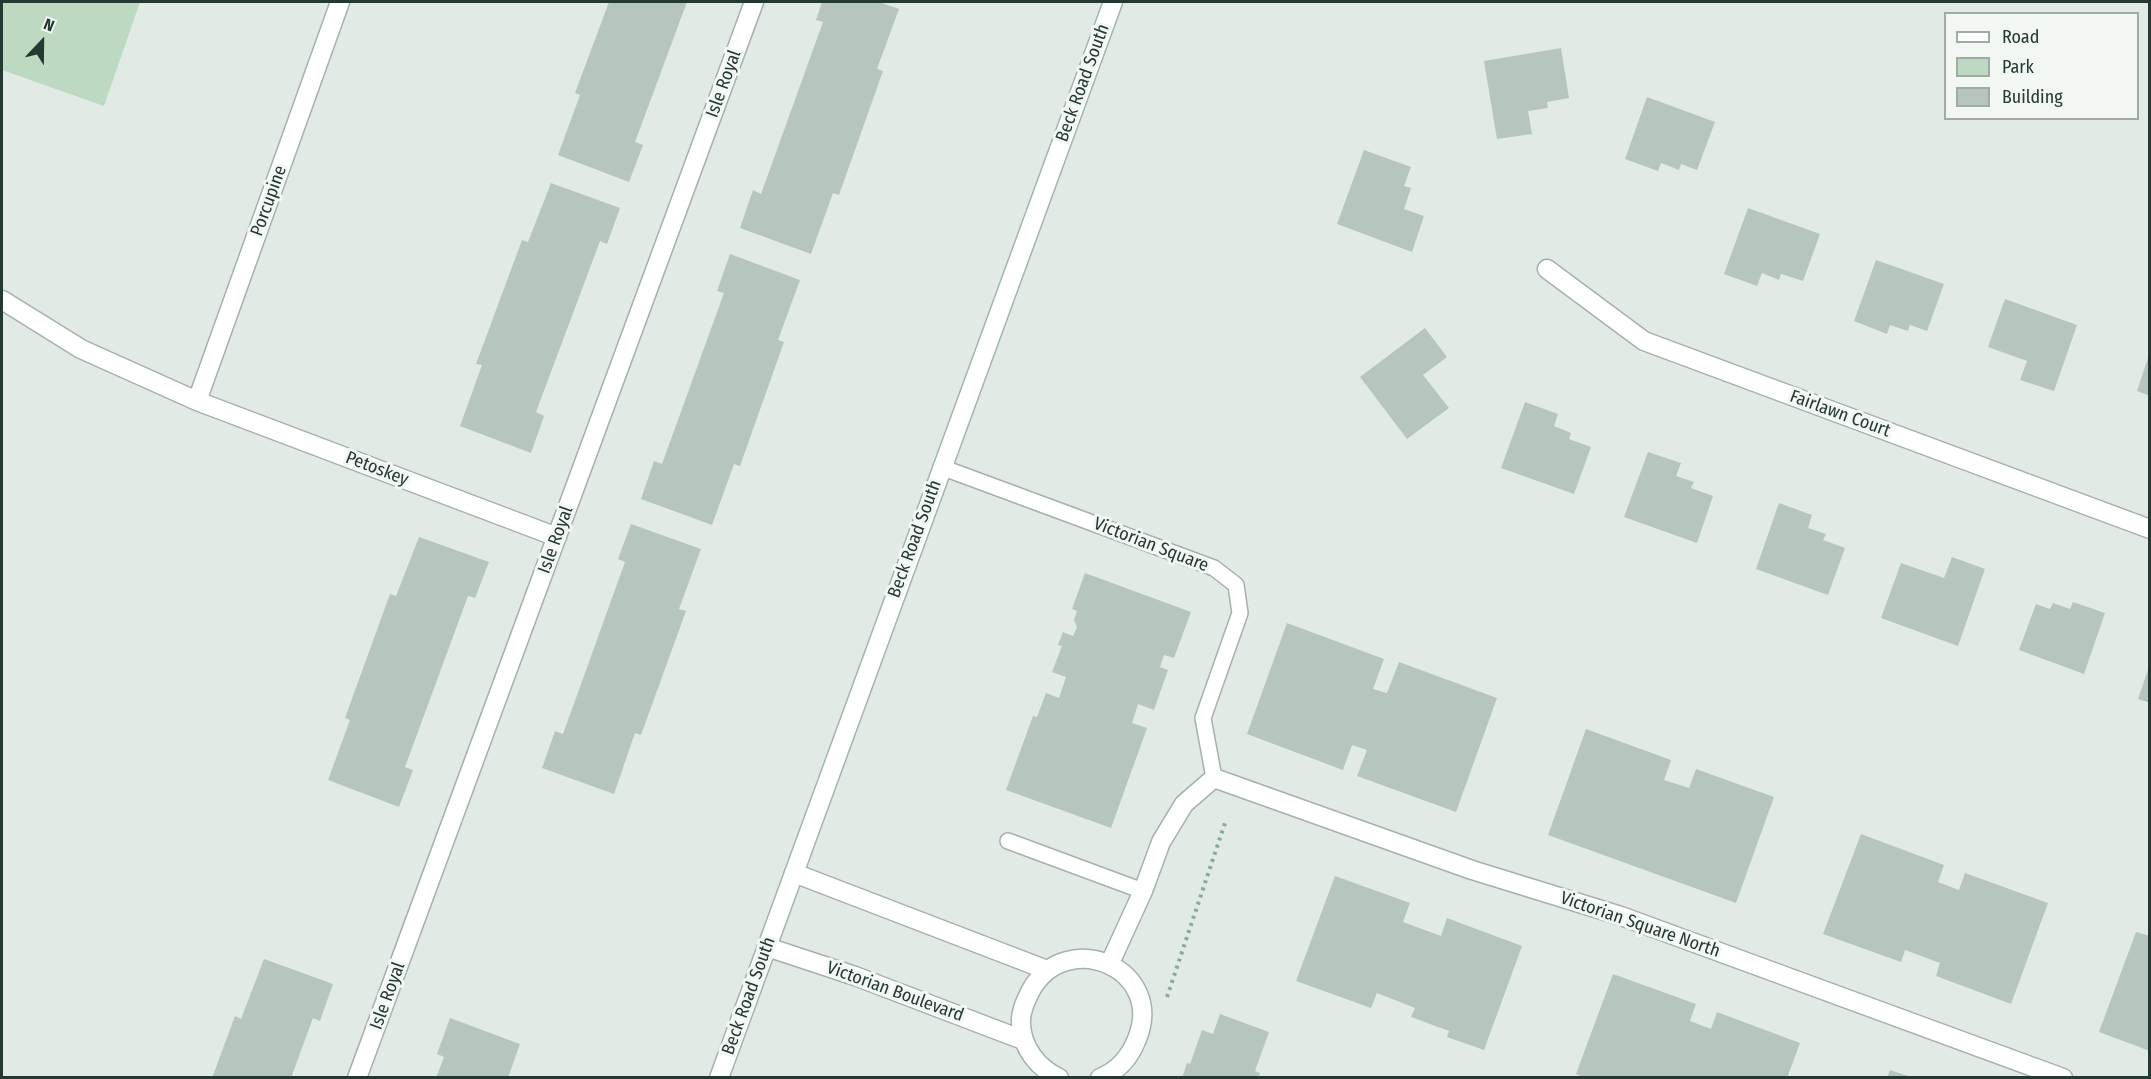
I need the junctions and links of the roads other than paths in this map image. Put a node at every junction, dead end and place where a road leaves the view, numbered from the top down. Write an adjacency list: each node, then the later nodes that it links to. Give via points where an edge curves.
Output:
1 (340, 2): 6 (street, Porcupine)
2 (754, 2): 9 (street, Isle Royal)
3 (1113, 2): 7 (street, Beck Road South)
4 (1547, 269): 8 (street, Fairlawn Court, via 1644,341)
5 (2, 300): 6 (street, Petoskey, via 81,349)
6 (197, 401): 9 (street, Petoskey)
7 (942, 467): 10 (lane, Victorian Square, via 1214,568 1236,585 1240,614 1203,718); 12 (street, Beck Road South)
8 (2150, 529)
9 (557, 537): 18 (street, Isle Royal)
10 (1214, 778): 13 (street, via 1184,804 1161,842); 22 (street, Victorian Square North, via 1472,870 1621,916)
11 (1008, 841): 13 (lane)
12 (794, 873): 14 (street, Beck Road South); 16 (street)
13 (1143, 891): 15 (street)
14 (767, 947): 17 (street, Victorian Boulevard); 19 (street, Beck Road South)
15 (1110, 963): 16 (street, via 1067,960); 21 (street, via 1131,982 1140,997 1142,1011 1132,1051 1120,1066)
16 (1047, 970): 17 (street, via 1035,982 1025,1002)
17 (1023, 1040): 20 (street, via 1046,1071)
18 (357, 1077)
19 (720, 1077)
20 (1059, 1077)
21 (1100, 1077)
22 (2063, 1077)

